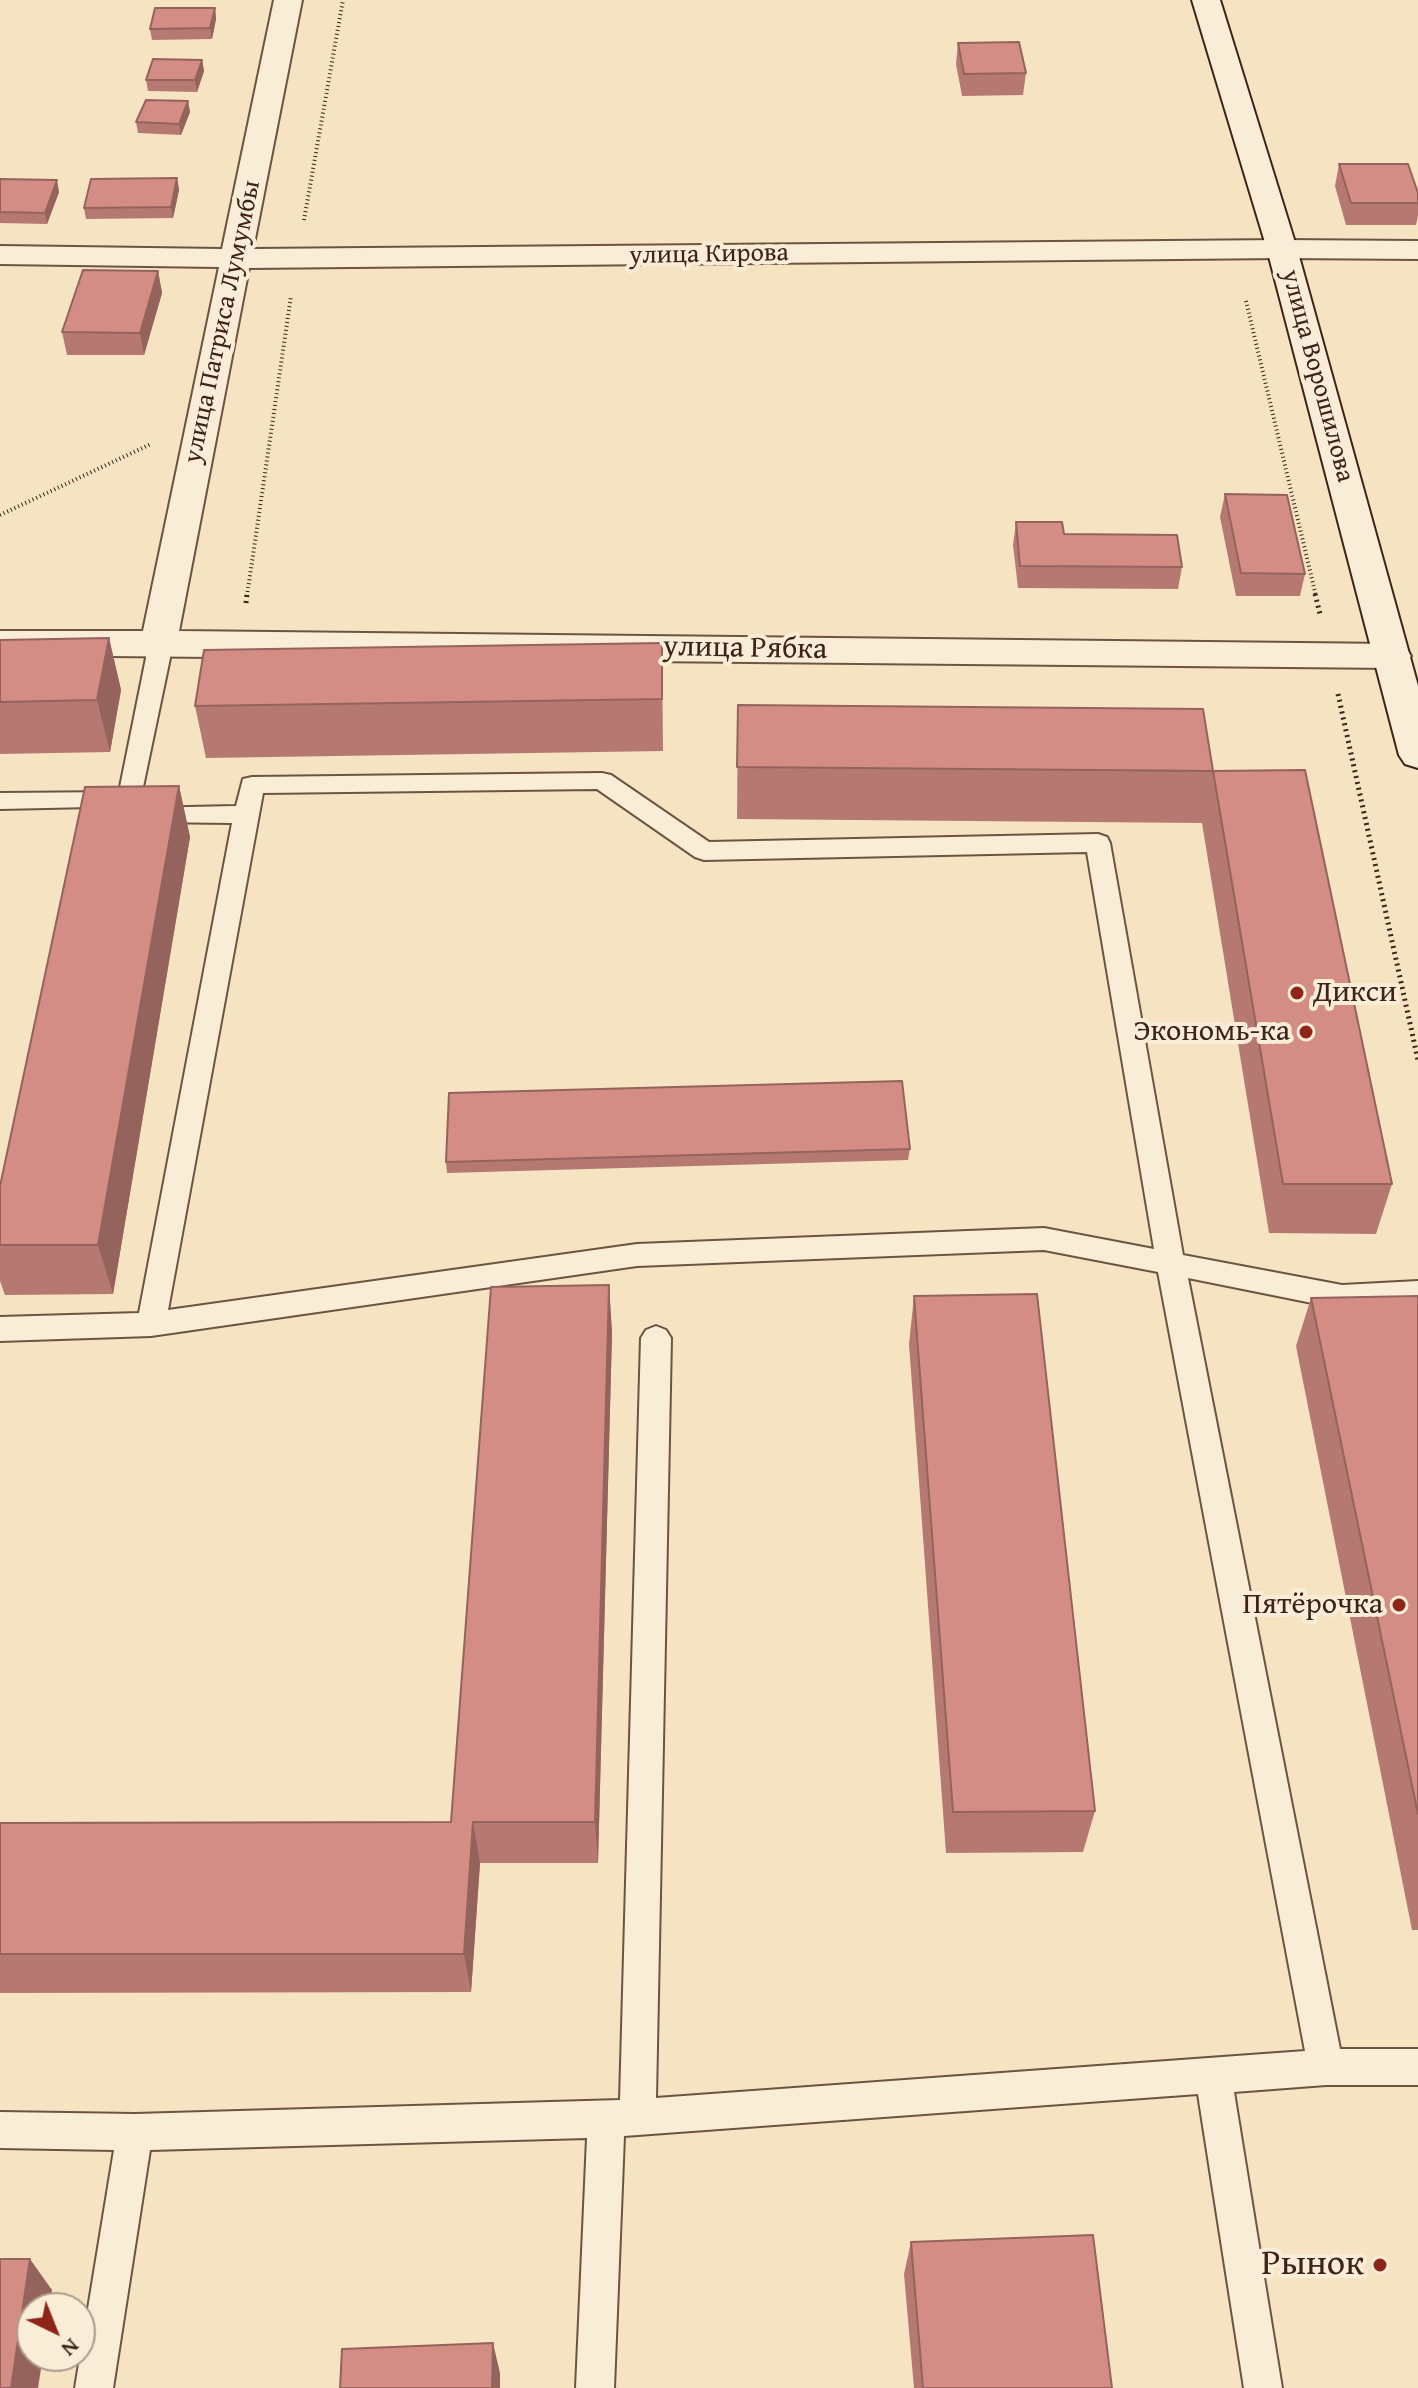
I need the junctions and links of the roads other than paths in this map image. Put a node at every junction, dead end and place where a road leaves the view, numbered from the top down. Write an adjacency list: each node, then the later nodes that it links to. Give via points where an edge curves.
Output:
1 (288, 0): 6 (street, улица Патриса Лумумбы)
2 (1206, 0): 3 (street, улица Ворошилова)
3 (1282, 249): 4 (street, улица Кирова); 6 (street, улица Кирова); 9 (street, улица Ворошилова)
4 (1418, 250)
5 (0, 255): 6 (street, улица Кирова)
6 (237, 258): 8 (street, улица Патриса Лумумбы)
7 (0, 643): 8 (street, улица Рябка)
8 (158, 644): 9 (street, улица Рябка); 11 (lane)
9 (1393, 656): 10 (street, улица Ворошилова)
10 (1417, 748)
11 (130, 800): 12 (lane); 13 (lane, via 133,813)
12 (0, 801)
13 (247, 815): 14 (lane, via 252,785 602,781 704,851 1098,843); 16 (lane)
14 (1170, 1262): 15 (lane, via 1342,1297); 16 (lane, via 1044,1239 637,1255); 19 (lane)
15 (1418, 1293)
16 (151, 1324): 17 (lane)
17 (0, 1329)
18 (656, 1338): 22 (lane)
19 (1326, 2067): 20 (lane); 21 (lane)
20 (1418, 2067)
21 (1213, 2076): 22 (lane); 27 (lane)
22 (622, 2118): 24 (lane); 26 (lane)
23 (0, 2130): 24 (lane)
24 (135, 2132): 25 (lane)
25 (94, 2388)
26 (595, 2388)
27 (1263, 2388)

